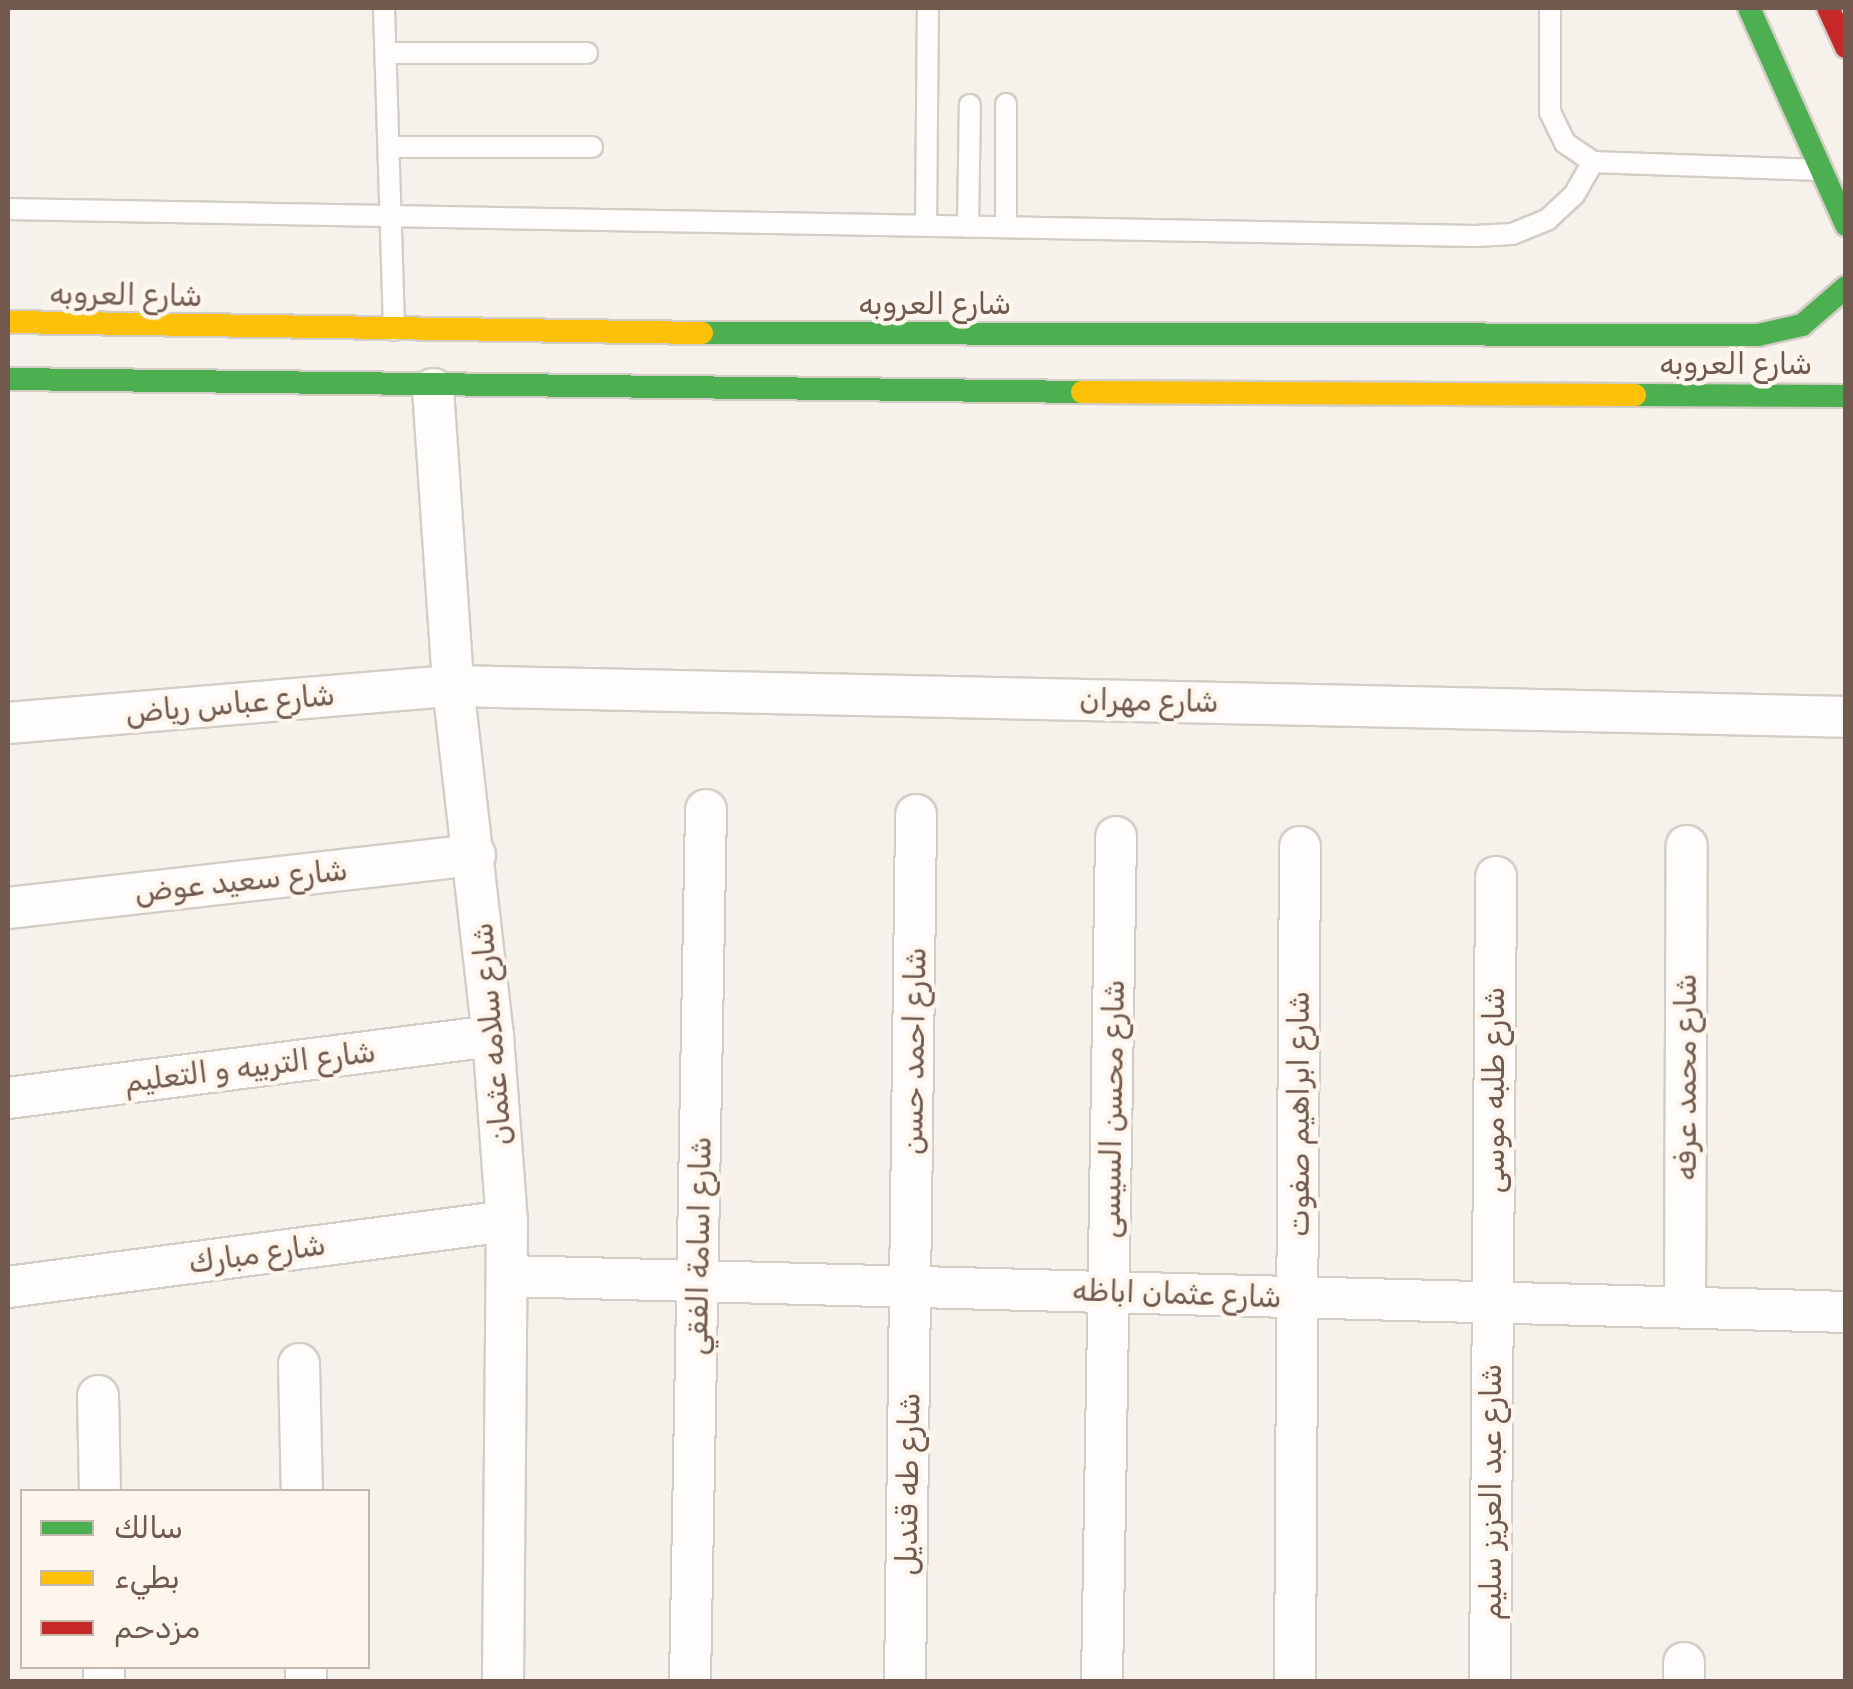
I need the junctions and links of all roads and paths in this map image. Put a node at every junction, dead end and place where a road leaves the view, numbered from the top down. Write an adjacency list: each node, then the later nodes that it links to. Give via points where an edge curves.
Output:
1 (384, 8): 7 (lane)
2 (928, 8): 18 (lane)
3 (1550, 8): 13 (lane, via 1550,112 1564,143)
4 (1750, 8): 14 (main road)
5 (1828, 8): 6 (main road)
6 (1846, 48)
7 (386, 53): 8 (lane); 11 (lane)
8 (587, 53)
9 (1006, 104): 20 (lane)
10 (970, 105): 19 (lane)
11 (388, 147): 12 (lane); 16 (lane)
12 (592, 147)
13 (1593, 162): 14 (lane); 20 (lane, via 1574,195 1547,220 1512,234)
14 (1821, 170): 17 (main road)
15 (8, 210): 16 (lane)
16 (390, 216): 18 (lane); 23 (lane)
17 (1846, 225)
18 (926, 226): 19 (lane)
19 (968, 227): 20 (lane)
20 (1006, 228)
21 (1846, 287): 24 (main road, شارع العروبه, via 1822,313 1781,332)
22 (8, 322): 23 (main road, شارع العروبه)
23 (394, 332): 24 (main road, شارع العروبه)
24 (1635, 366): 26 (main road, شارع العروبه); 27 (main road, شارع العروبه)
25 (8, 379): 26 (main road, شارع العروبه)
26 (433, 389): 28 (street, شارع سلامه عثمان)
27 (1846, 396)
28 (453, 686): 29 (street, شارع مهران); 30 (street, شارع عباس رياض); 36 (street, شارع سلامه عثمان)
29 (1846, 717)
30 (8, 723)
31 (706, 810): 43 (street, شارع اسامة الفقي)
32 (916, 816): 45 (street, شارع احمد حسن)
33 (1116, 837): 46 (street, شارع محسن السيسى)
34 (1300, 846): 47 (street, شارع ابراهيم صفوت)
35 (1688, 846): 49 (street, شارع محمد عرفه)
36 (476, 855): 38 (street, شارع سعيد عوض); 39 (street, شارع سلامه عثمان)
37 (1496, 876): 48 (street, شارع طلبه موسى)
38 (8, 908)
39 (494, 1036): 40 (street, شارع التربيه و التعليم); 41 (street, شارع سلامه عثمان)
40 (8, 1098)
41 (507, 1221): 42 (street, شارع سلامه عثمان); 44 (street, شارع مبارك)
42 (509, 1276): 43 (street, شارع عثمان اباظه); 55 (street, شارع سلامه عثمان)
43 (698, 1282): 45 (street, شارع عثمان اباظه); 56 (street, شارع اسامة الفقي)
44 (8, 1287)
45 (911, 1287): 46 (street, شارع عثمان اباظه); 57 (street, شارع طه قنديل)
46 (1108, 1292): 47 (street, شارع عثمان اباظه); 58 (street, شارع محسن السيسى)
47 (1298, 1298): 48 (street, شارع عثمان اباظه); 59 (street, شارع ابراهيم صفوت)
48 (1493, 1303): 49 (street, شارع عثمان اباظه); 60 (street, شارع عبد العزيز سليم)
49 (1686, 1308): 50 (street, شارع عثمان اباظه)
50 (1846, 1312)
51 (299, 1364): 54 (street)
52 (98, 1396): 53 (street)
53 (100, 1489)
54 (302, 1489)
55 (503, 1682)
56 (690, 1682)
57 (904, 1682)
58 (1102, 1682)
59 (1295, 1682)
60 (1490, 1682)

